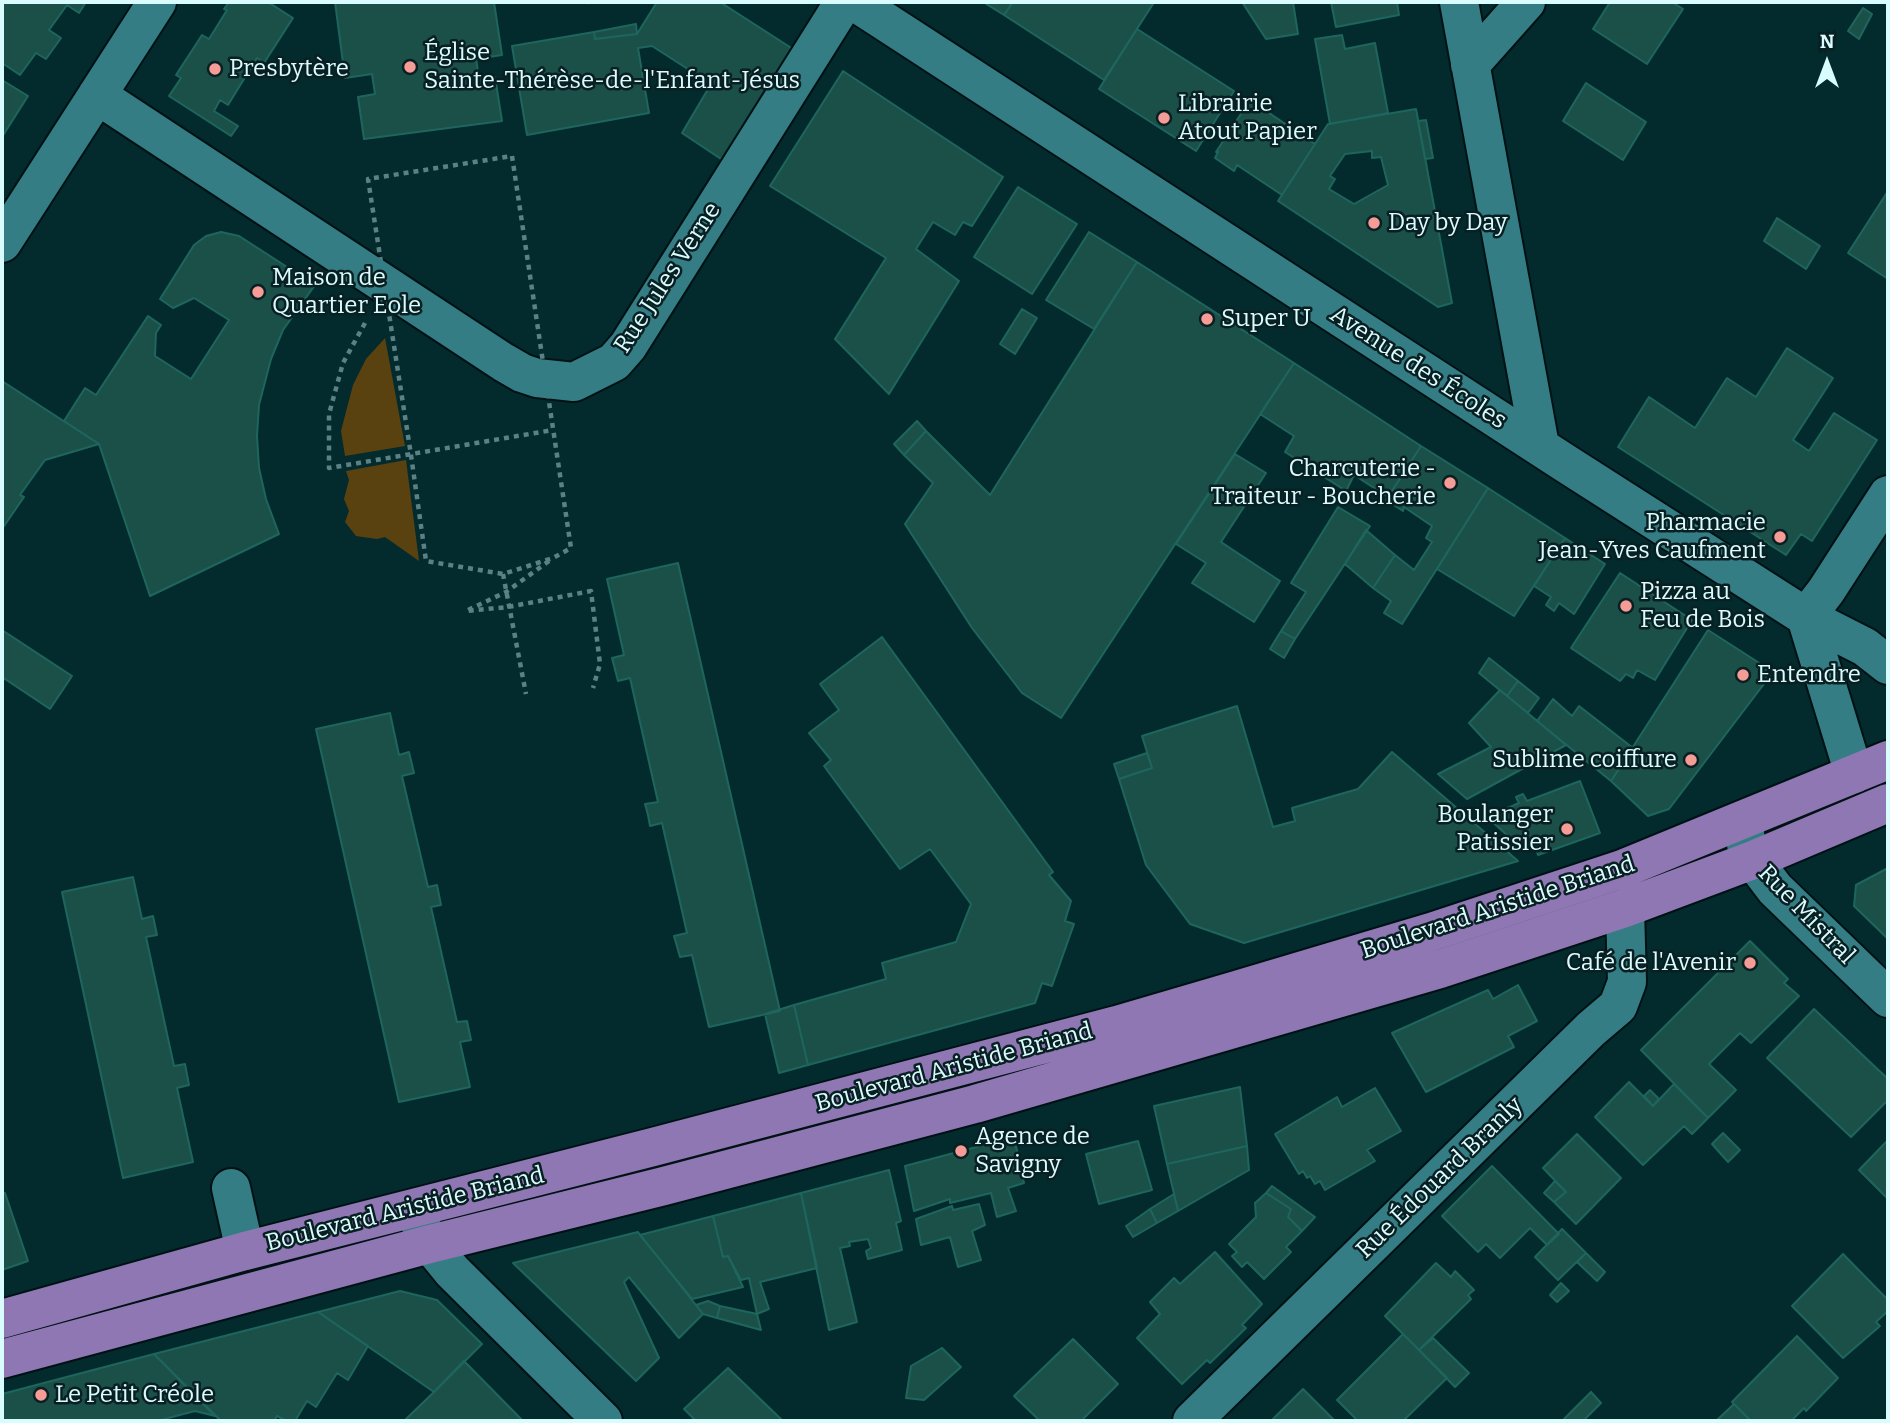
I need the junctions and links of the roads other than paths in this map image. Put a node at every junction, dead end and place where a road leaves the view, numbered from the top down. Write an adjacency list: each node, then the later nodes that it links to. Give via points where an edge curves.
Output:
1 (157, 2): 7 (street)
2 (844, 2): 7 (street, Rue Jules Verne, via 628,346 614,362 574,382 537,378 503,362 383,291)
3 (855, 2): 9 (street, Avenue des Écoles)
4 (1459, 2): 6 (street)
5 (1526, 2): 6 (street)
6 (1470, 65): 9 (street)
7 (97, 95): 8 (street)
8 (2, 243)
9 (1540, 446): 11 (street, Avenue des Écoles)
10 (1888, 495): 11 (street)
11 (1807, 617): 12 (street, Avenue des Écoles, via 1865,647); 13 (street)
12 (1888, 665)
13 (1877, 772): 15 (main road, Boulevard Aristide Briand)
14 (1888, 803): 15 (main road, Boulevard Aristide Briand)
15 (1748, 842): 16 (main road, Boulevard Aristide Briand); 17 (main road, Boulevard Aristide Briand); 18 (street, Rue Mistral, via 1775,889)
16 (1622, 869): 17 (main road); 19 (main road, Boulevard Aristide Briand)
17 (1625, 908): 20 (main road, Boulevard Aristide Briand, via 1440,969); 30 (street, Rue Édouard Branly, via 1627,982 1618,1006)
18 (1888, 998)
19 (1196, 1002): 20 (street, via 1190,1021 1166,1035); 21 (main road, Boulevard Aristide Briand)
20 (975, 1104): 24 (main road, Boulevard Aristide Briand)
21 (612, 1157): 23 (main road, Boulevard Aristide Briand); 24 (street)
22 (231, 1188): 26 (street)
23 (412, 1208): 25 (street); 26 (main road, Boulevard Aristide Briand)
24 (534, 1217): 25 (main road, Boulevard Aristide Briand)
25 (430, 1244): 28 (main road, Boulevard Aristide Briand); 29 (street)
26 (246, 1251): 27 (main road, Boulevard Aristide Briand)
27 (2, 1319)
28 (2, 1359)
29 (603, 1421)
30 (1192, 1421)

